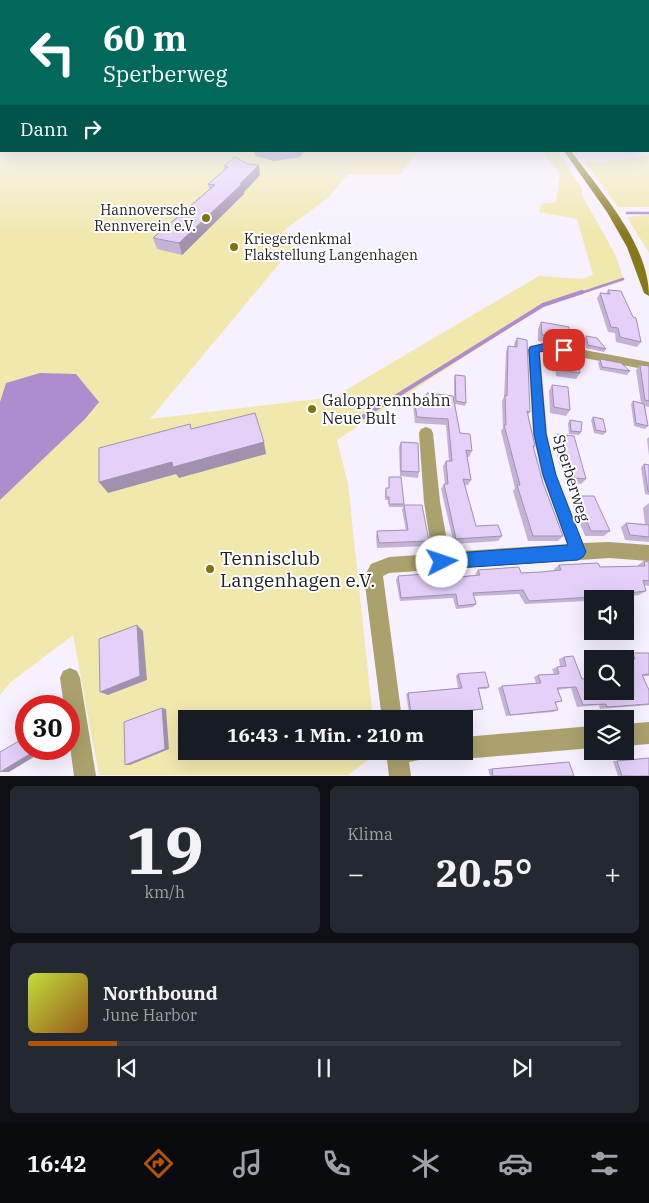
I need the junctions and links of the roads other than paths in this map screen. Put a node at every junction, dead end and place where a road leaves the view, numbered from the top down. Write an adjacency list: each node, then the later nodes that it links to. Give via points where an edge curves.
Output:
1 (576, 163): 2 (street, via 632,247)
2 (649, 293)
3 (649, 366): 5 (street, Sperberweg, via 546,347 534,350 540,434 550,475)
4 (426, 433): 7 (street, via 432,502)
5 (578, 552): 6 (street); 7 (street)
6 (649, 552)
7 (442, 562): 9 (street, via 389,565 377,570 373,577)
8 (70, 678): 15 (street)
9 (391, 710)
10 (649, 733): 11 (street)
11 (634, 734)
12 (584, 738): 13 (street)
13 (473, 747)
14 (402, 760): 16 (street)
15 (85, 776)
16 (400, 776)

